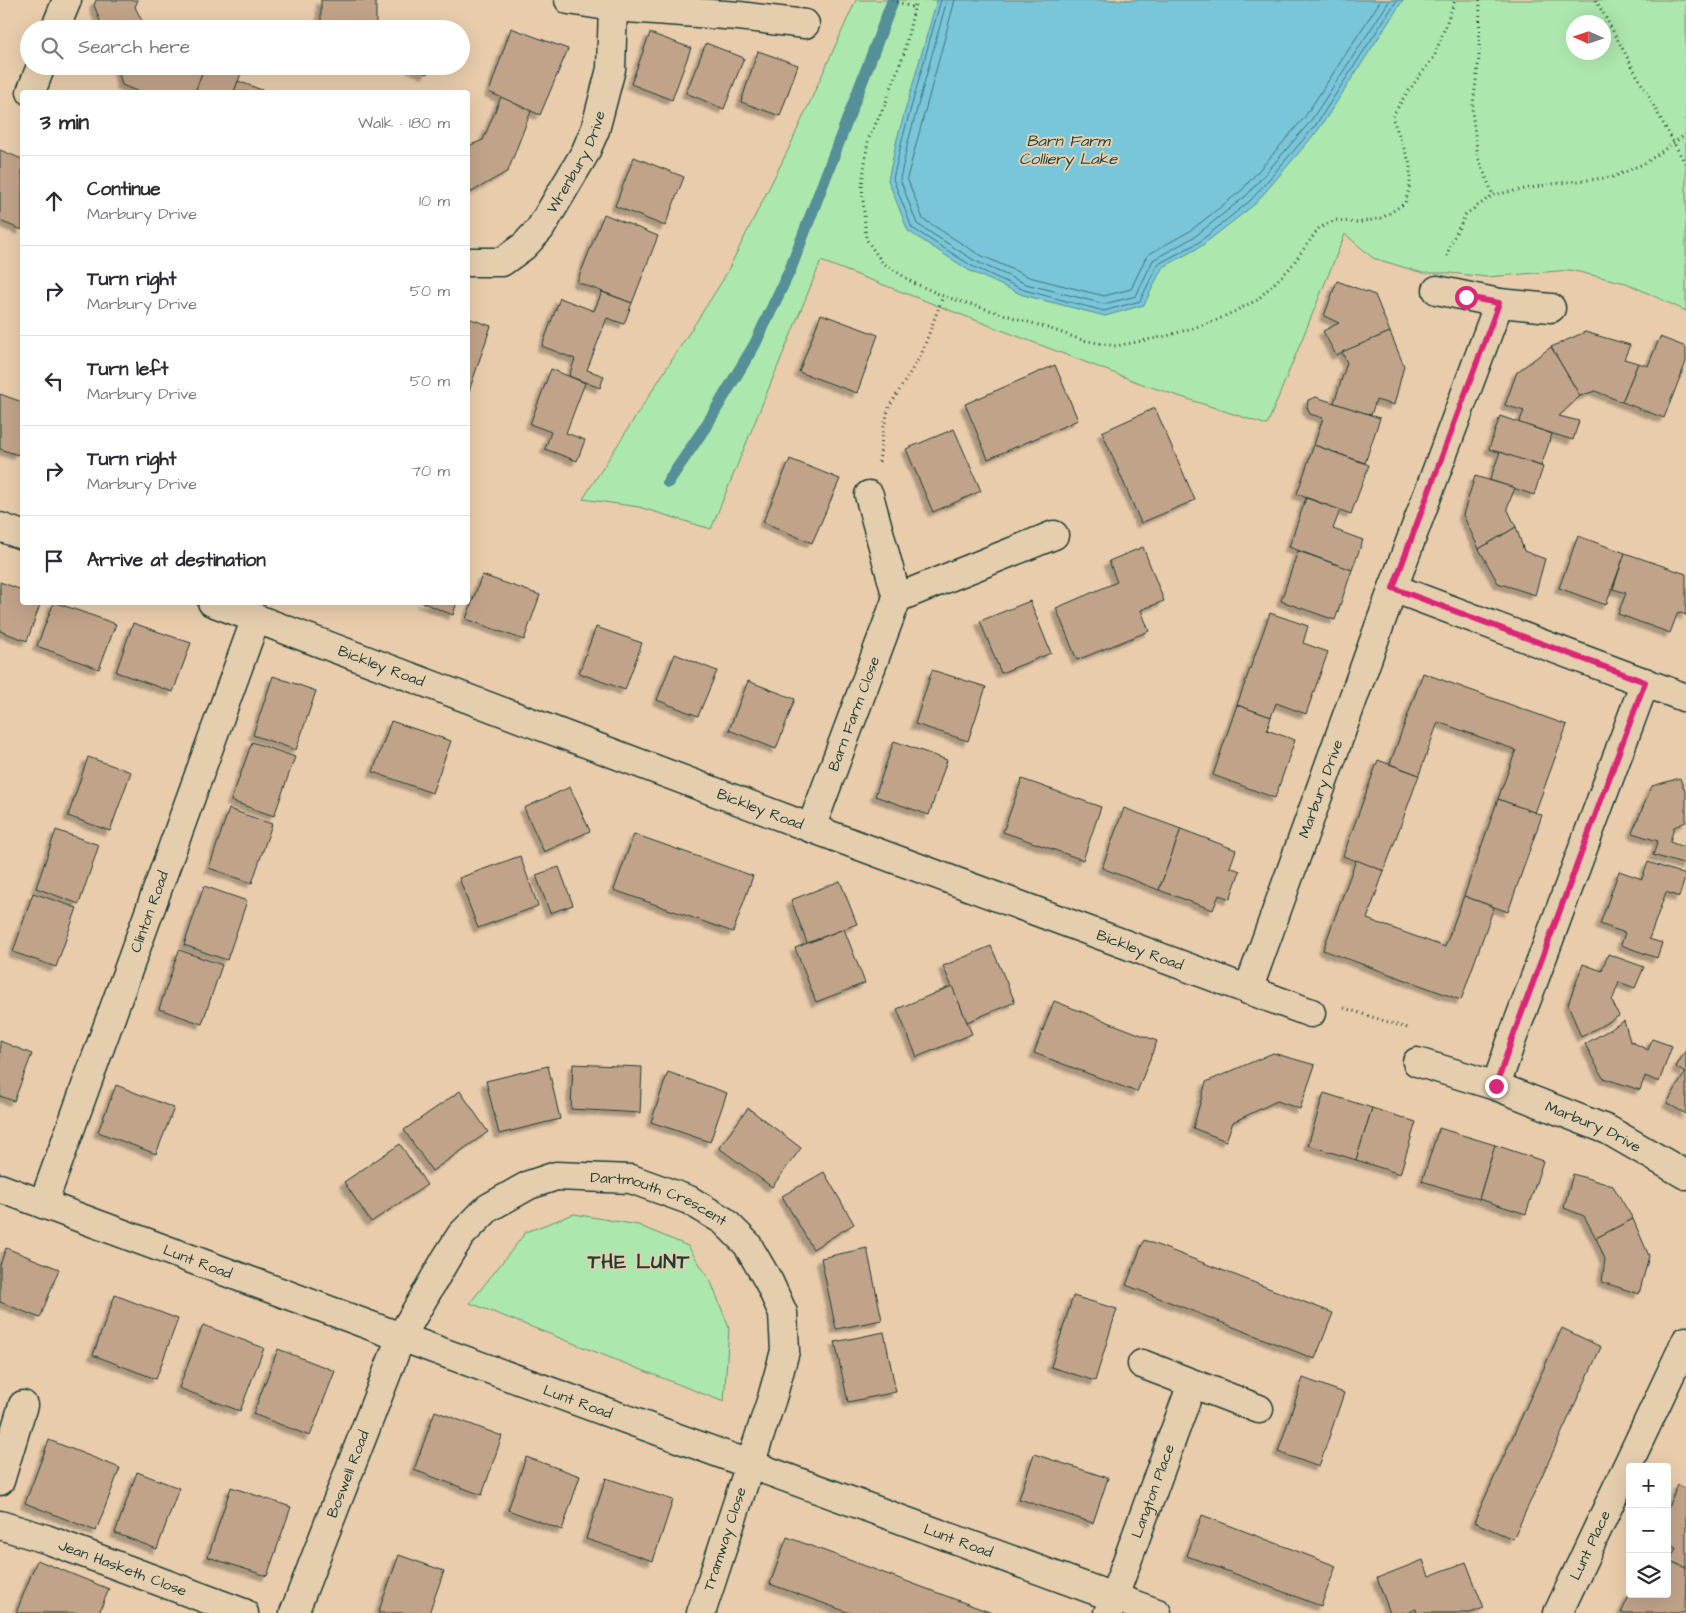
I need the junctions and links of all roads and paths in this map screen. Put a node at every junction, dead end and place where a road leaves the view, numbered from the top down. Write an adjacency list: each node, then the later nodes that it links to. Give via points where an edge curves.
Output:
1 (66, 0): 10 (street)
2 (569, 0): 8 (street)
3 (892, 0): 9 (path)
4 (916, 0): 9 (path)
5 (1455, 0): 20 (path, via 1434,57 1392,118 1410,164 1410,185 1405,203 1382,218 1357,223 1336,220 1319,228 1290,268 1257,300 1207,324 1116,346 1082,340)
6 (1480, 0): 17 (path, via 1479,59 1472,111 1478,157)
7 (1596, 0): 15 (path)
8 (613, 7): 11 (street); 18 (street, Wrenbury Drive, via 611,69 595,130 585,153 540,229 524,246 502,262)
9 (914, 8): 20 (path, via 904,53 868,140 862,185 866,238 882,262 912,282)
10 (58, 20)
11 (805, 24)
12 (38, 75): 13 (street)
13 (32, 90)
14 (1686, 134): 15 (path)
15 (1673, 143): 16 (path); 17 (path, via 1647,162 1614,177)
16 (1686, 165)
17 (1493, 195): 19 (path, via 1466,214 1450,245)
18 (470, 262)
19 (1437, 290): 21 (street)
20 (943, 296): 23 (path, via 921,355 889,407 880,458)
21 (1499, 303): 22 (street); 27 (street, Marbury Drive)
22 (1551, 308)
23 (868, 495): 28 (street)
24 (0, 527): 25 (street)
25 (20, 534)
26 (1054, 535): 28 (street)
27 (1393, 588): 31 (street); 34 (street, Marbury Drive)
28 (897, 598): 33 (street, Barn Farm Close)
29 (220, 605): 30 (street, Bickley Road)
30 (256, 618): 33 (street, Bickley Road); 40 (street, Clinton Road)
31 (1645, 682): 32 (street); 37 (street)
32 (1686, 698)
33 (811, 828): 34 (street, Bickley Road)
34 (1248, 990): 35 (street, Bickley Road)
35 (1311, 1013): 36 (path, via 1316,998 1428,1035)
36 (1417, 1062): 37 (street, Marbury Drive)
37 (1496, 1086): 38 (street, Marbury Drive, via 1608,1130)
38 (1686, 1175)
39 (0, 1188): 40 (street, Lunt Road)
40 (43, 1204): 41 (street, Lunt Road)
41 (402, 1337): 47 (street, Lunt Road); 47 (street, Dartmouth Crescent, via 460,1236 488,1208 529,1184 556,1176 640,1182 689,1200 724,1221 747,1244 782,1313 785,1351); 52 (street, Boswell Road)
42 (1686, 1341): 55 (street, Lunt Place)
43 (1142, 1364): 44 (street)
44 (1192, 1384): 46 (street); 50 (street, Langton Place)
45 (23, 1405): 48 (street)
46 (1259, 1409)
47 (750, 1464): 50 (street, Lunt Road); 53 (street, Tramway Close)
48 (0, 1481)
49 (0, 1525): 51 (street, Jean Hasketh Close)
50 (1111, 1605): 54 (street, Lunt Road)
51 (244, 1613)
52 (294, 1613)
53 (701, 1613)
54 (1157, 1613)
55 (1558, 1613)

